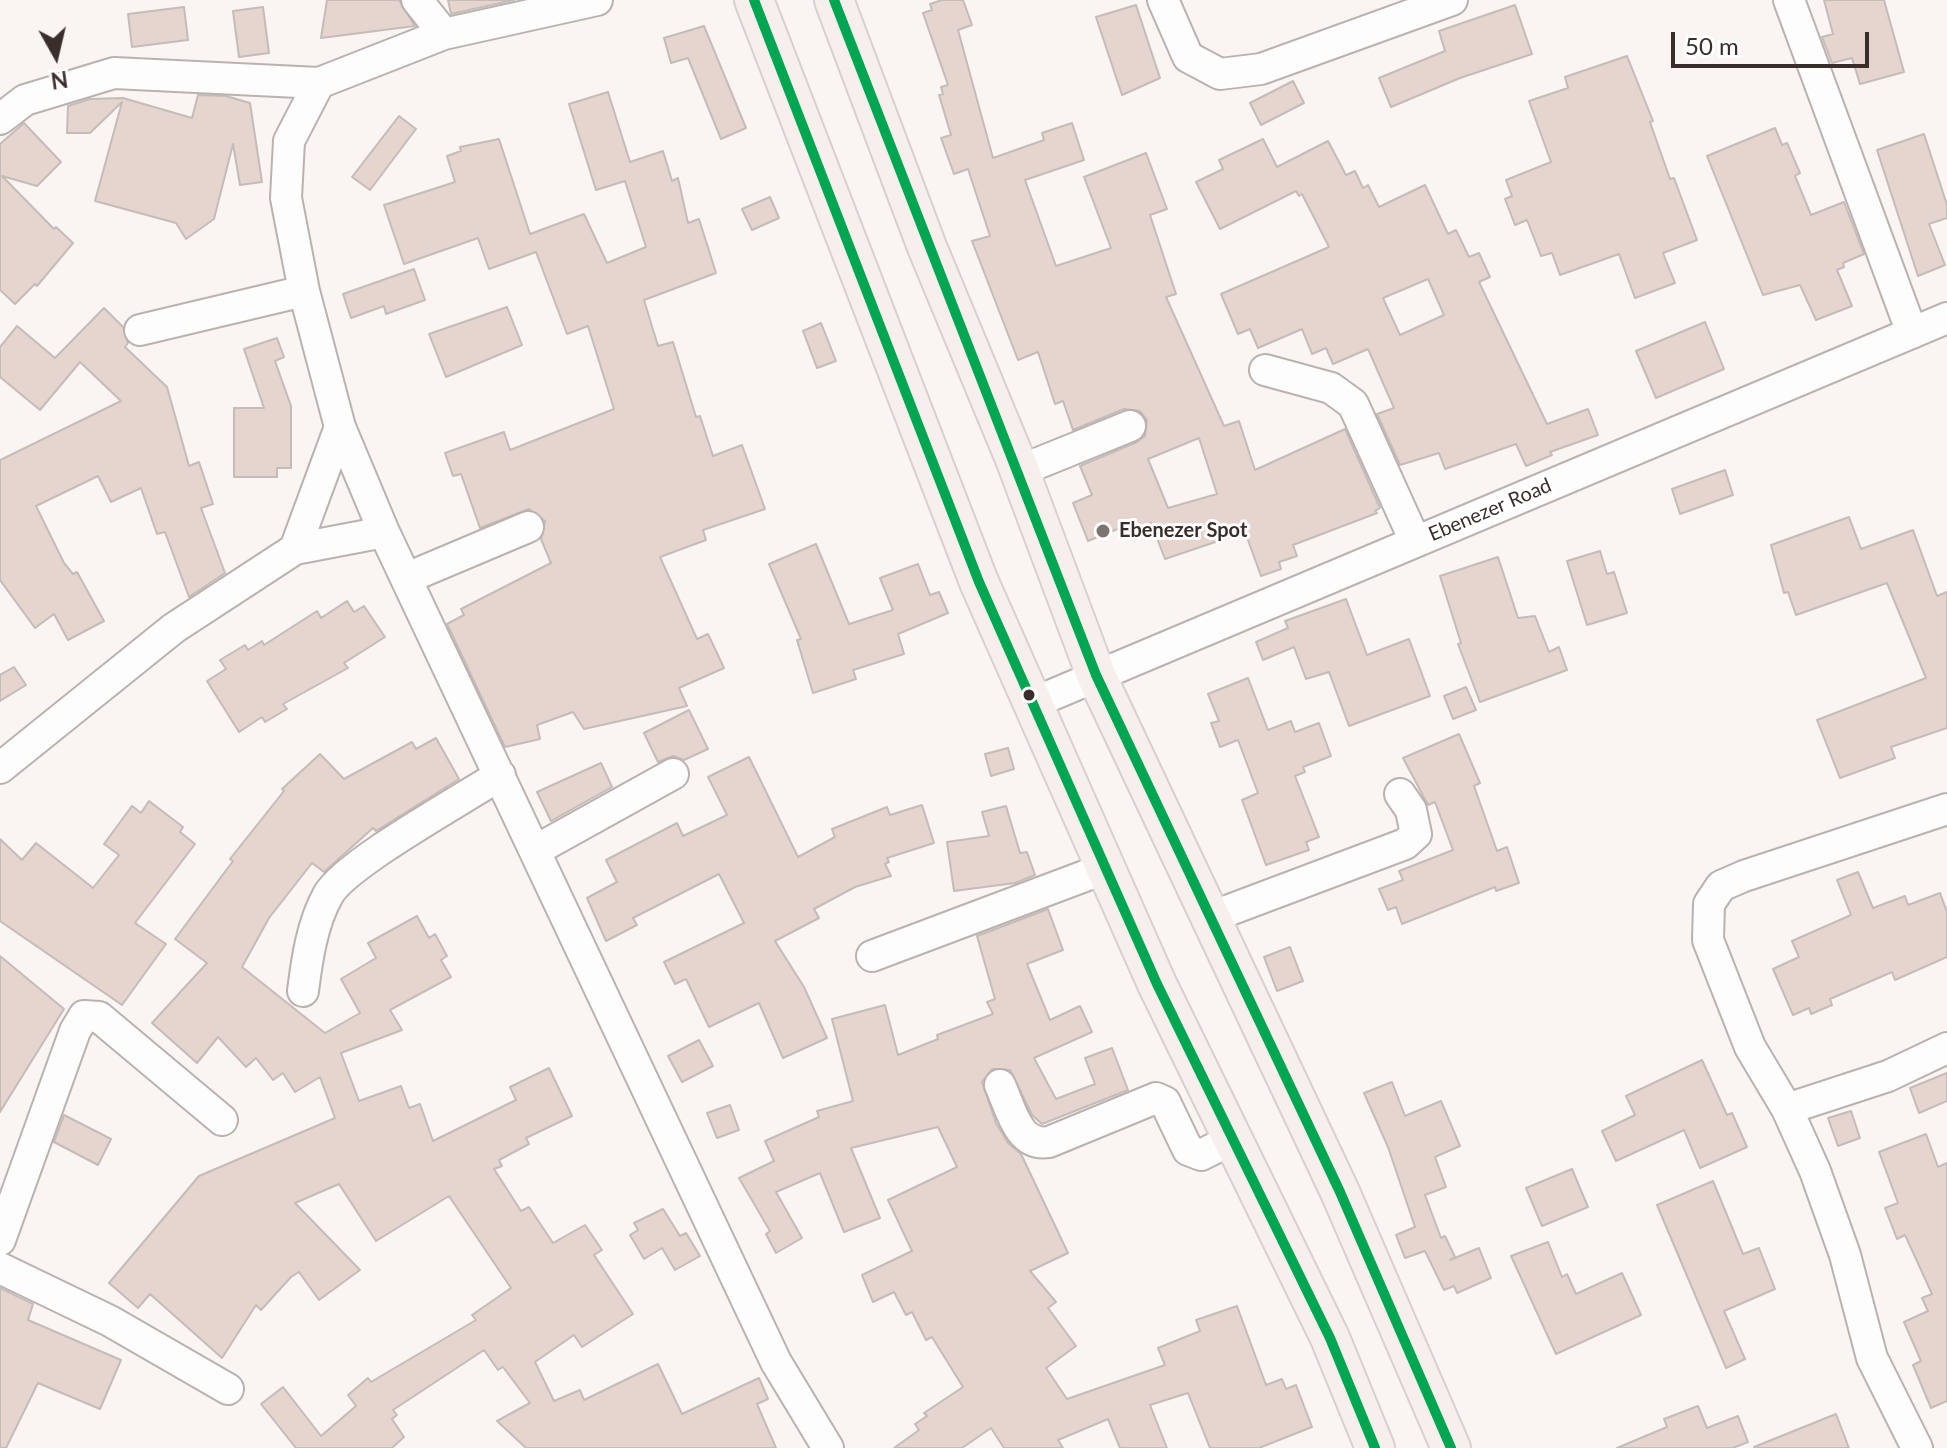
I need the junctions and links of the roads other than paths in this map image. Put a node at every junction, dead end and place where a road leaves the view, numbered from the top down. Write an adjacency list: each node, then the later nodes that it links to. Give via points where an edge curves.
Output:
1 (417, 0): 8 (street)
2 (597, 0): 8 (street)
3 (754, 0): 25 (main road, via 979,582)
4 (834, 0): 18 (main road)
5 (1163, 0): 6 (street, via 1188,57 1220,74 1261,69)
6 (1452, 0)
7 (1789, 0): 14 (street)
8 (444, 34): 9 (street)
9 (319, 83): 10 (street, via 114,73 25,100); 11 (street, via 289,141 286,198)
10 (0, 119)
11 (304, 291): 13 (street); 17 (street)
12 (1947, 318): 14 (street, Ebenezer Road)
13 (140, 330)
14 (1912, 333): 21 (street, Ebenezer Road)
15 (1265, 370): 21 (street, via 1331,388 1353,404)
16 (1130, 426): 18 (street)
17 (340, 427): 20 (street); 22 (street)
18 (1019, 471): 24 (main road)
19 (528, 527): 23 (street)
20 (384, 532): 22 (street); 23 (street)
21 (1415, 541): 24 (street, Ebenezer Road)
22 (295, 549): 26 (street, via 174,628)
23 (407, 578): 28 (street)
24 (1096, 675): 25 (street, Ebenezer Road); 33 (main road)
25 (1033, 703): 32 (main road)
26 (0, 768)
27 (673, 774): 31 (street)
28 (500, 775): 31 (street); 35 (street, via 364,862 329,893 309,947)
29 (1400, 794): 33 (street, via 1411,810 1416,834 1405,844)
30 (1947, 809): 38 (street, via 1744,876 1721,886 1709,904 1708,940 1750,1047)
31 (536, 850): 44 (street, via 776,1362)
32 (1106, 868): 34 (street); 40 (main road)
33 (1211, 917): 46 (main road, via 1340,1192)
34 (872, 956)
35 (303, 991)
36 (1947, 1048): 38 (street, via 1888,1076)
37 (1000, 1085): 40 (street, via 1025,1138 1037,1144 1156,1098 1165,1102 1188,1150 1201,1155)
38 (1787, 1109): 47 (street, via 1845,1255 1872,1358)
39 (222, 1120): 41 (street, via 99,1017 84,1016)
40 (1233, 1139): 45 (main road, via 1330,1338)
41 (0, 1240)
42 (0, 1268): 43 (street, via 110,1321)
43 (228, 1389)
44 (828, 1448)
45 (1375, 1448)
46 (1451, 1448)
47 (1917, 1448)

